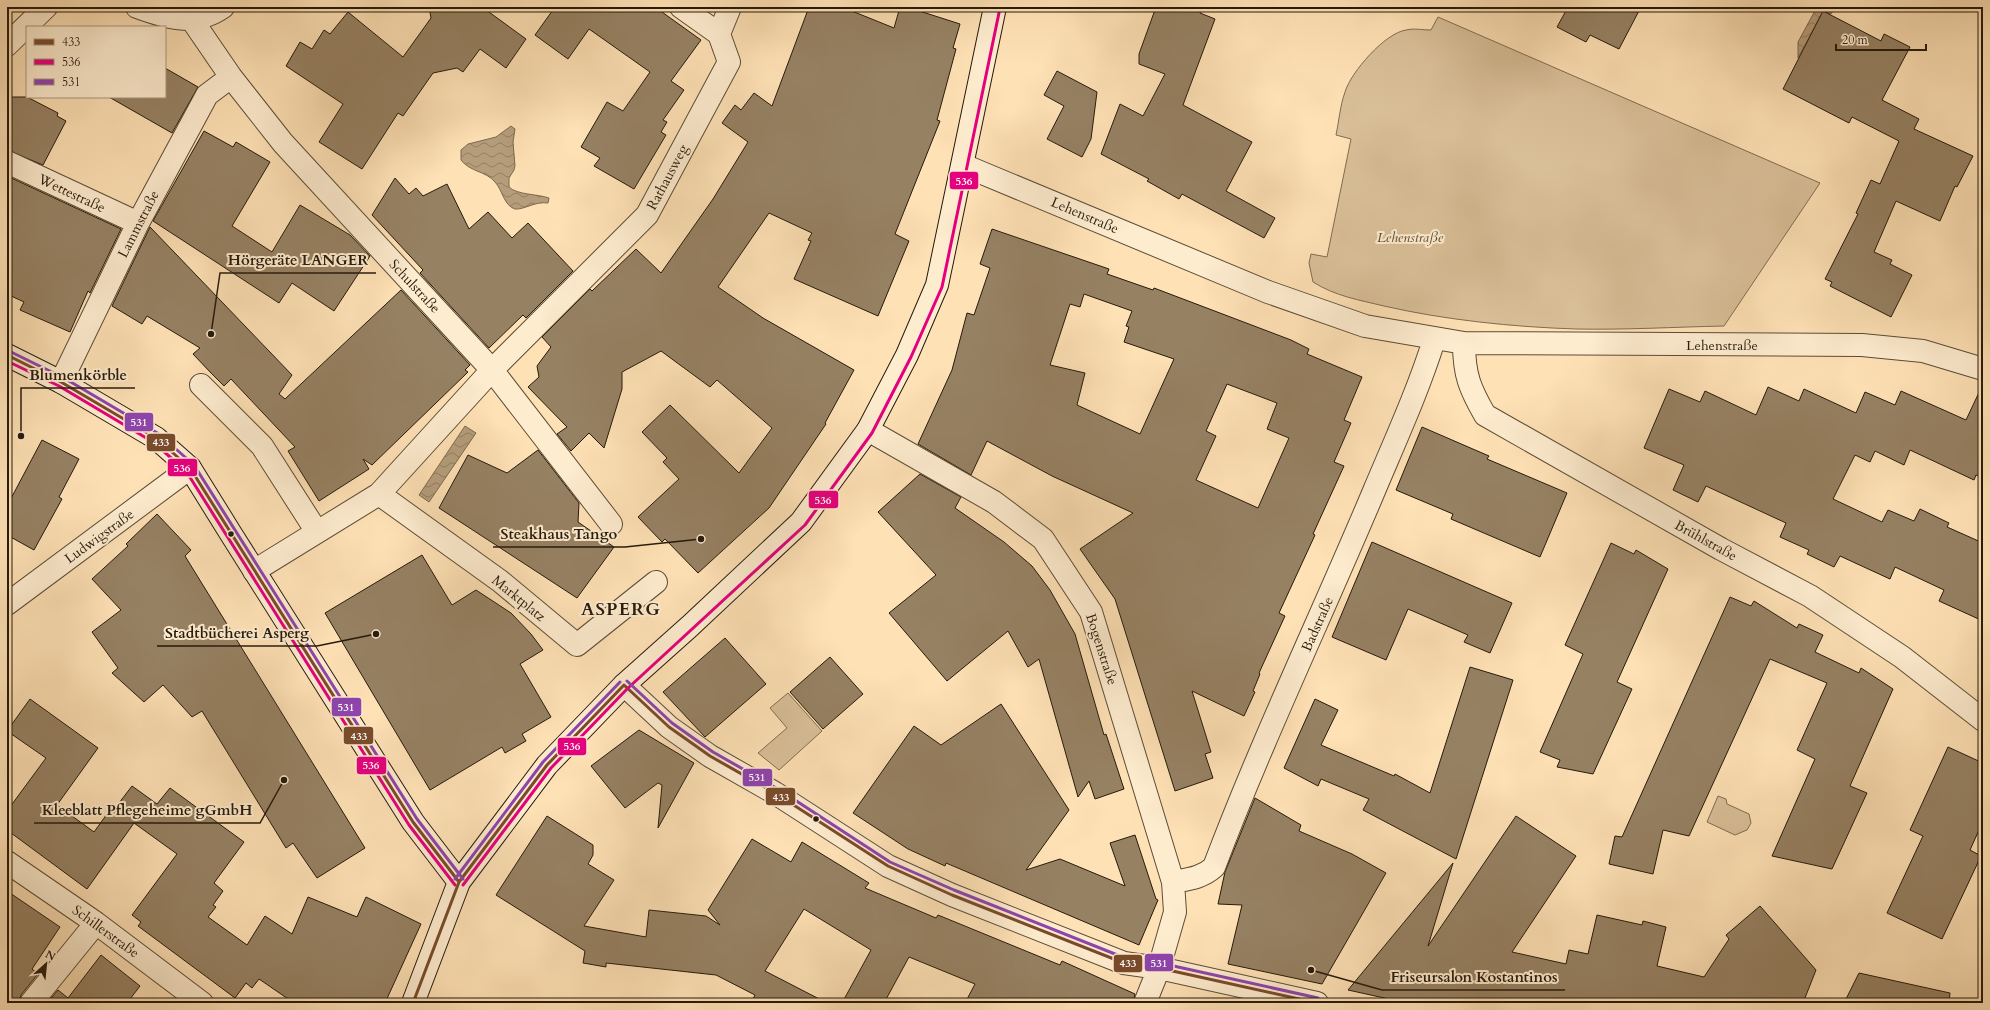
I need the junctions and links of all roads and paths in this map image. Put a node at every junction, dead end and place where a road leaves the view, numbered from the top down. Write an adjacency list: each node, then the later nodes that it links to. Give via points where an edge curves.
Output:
1 (46, 7): 8 (street)
2 (138, 7): 7 (street, via 174,18)
3 (223, 7): 7 (street, via 206,17)
4 (681, 7): 10 (street)
5 (730, 7): 10 (street)
6 (995, 7): 14 (street)
7 (192, 20): 12 (street, Schulstraße)
8 (26, 26)
9 (26, 26): 11 (street)
10 (719, 34): 20 (street, Rathausweg, via 729,62 647,215)
11 (7, 45)
12 (231, 77): 15 (street, Lammstraße, via 207,94); 20 (street, Schulstraße, via 283,143)
13 (7, 162): 15 (street, Wettestraße)
14 (964, 164): 16 (street, Lehenstraße, via 1268,292 1365,326); 23 (street, via 938,285 907,355)
15 (138, 223): 21 (street, Lammstraße)
16 (1434, 340): 17 (street, Lehenstraße); 35 (street, Badstraße, via 1422,378 1233,817 1214,867 1197,878)
17 (1464, 344): 19 (street, Lehenstraße, via 1862,345 1923,351); 32 (street, Brühlstraße, via 1464,362 1471,389 1485,415 1721,549 1810,596 1902,657)
18 (8, 357): 21 (street)
19 (1983, 369)
20 (492, 370): 25 (street); 26 (street, Schulstraße)
21 (61, 382): 24 (street, via 156,438)
22 (201, 385): 27 (street, via 262,446)
23 (868, 430): 31 (street, via 801,522); 35 (street, Bogenstraße, via 994,502 1043,539 1092,612)
24 (190, 468): 28 (street); 30 (street, Ludwigstraße)
25 (379, 494): 27 (street); 29 (street, Marktplatz, via 500,581 576,645)
26 (611, 524)
27 (317, 532): 28 (street)
28 (254, 571): 34 (street, via 413,822)
29 (656, 582)
30 (7, 604)
31 (624, 685): 34 (street, via 547,765); 37 (street, via 669,727 710,756 775,793 888,866 952,895 1124,963)
32 (1983, 720)
33 (7, 862): 36 (street, Schillerstraße)
34 (459, 882): 40 (street)
35 (1173, 882): 37 (street, Bogenstraße, via 1175,912)
36 (96, 924): 38 (street); 39 (street, Schillerstraße)
37 (1159, 968): 41 (street); 42 (street)
38 (31, 1003)
39 (202, 1003)
40 (413, 1003)
41 (1145, 1003)
42 (1317, 1003)

